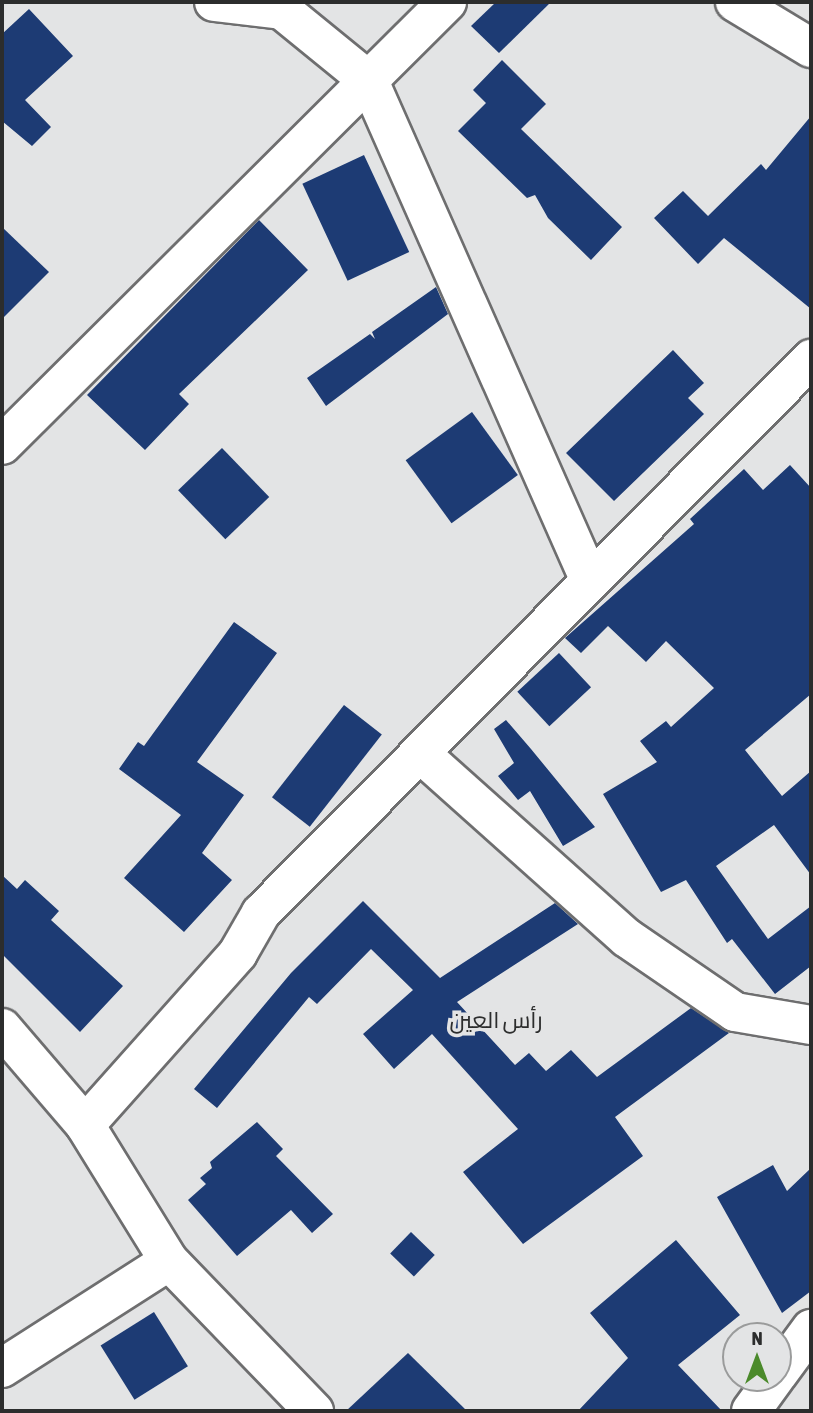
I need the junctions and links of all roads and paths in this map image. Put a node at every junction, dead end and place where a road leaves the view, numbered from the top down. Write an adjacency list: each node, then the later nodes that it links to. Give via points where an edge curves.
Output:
1 (214, 2): 5 (street, via 282,10)
2 (447, 2): 5 (street)
3 (735, 2): 4 (street)
4 (811, 48)
5 (369, 81): 7 (street); 8 (street)
6 (811, 359): 8 (street)
7 (2, 445)
8 (590, 581): 9 (street)
9 (421, 754): 10 (street, via 627,938 735,1012); 12 (street, via 261,913 238,953)
10 (811, 1025)
11 (2, 1028): 12 (street)
12 (85, 1125): 13 (street)
13 (169, 1261): 16 (street); 18 (street)
14 (811, 1329): 15 (street)
15 (792, 1355)
16 (2, 1368)
17 (765, 1392): 19 (street)
18 (314, 1411)
19 (751, 1411)

